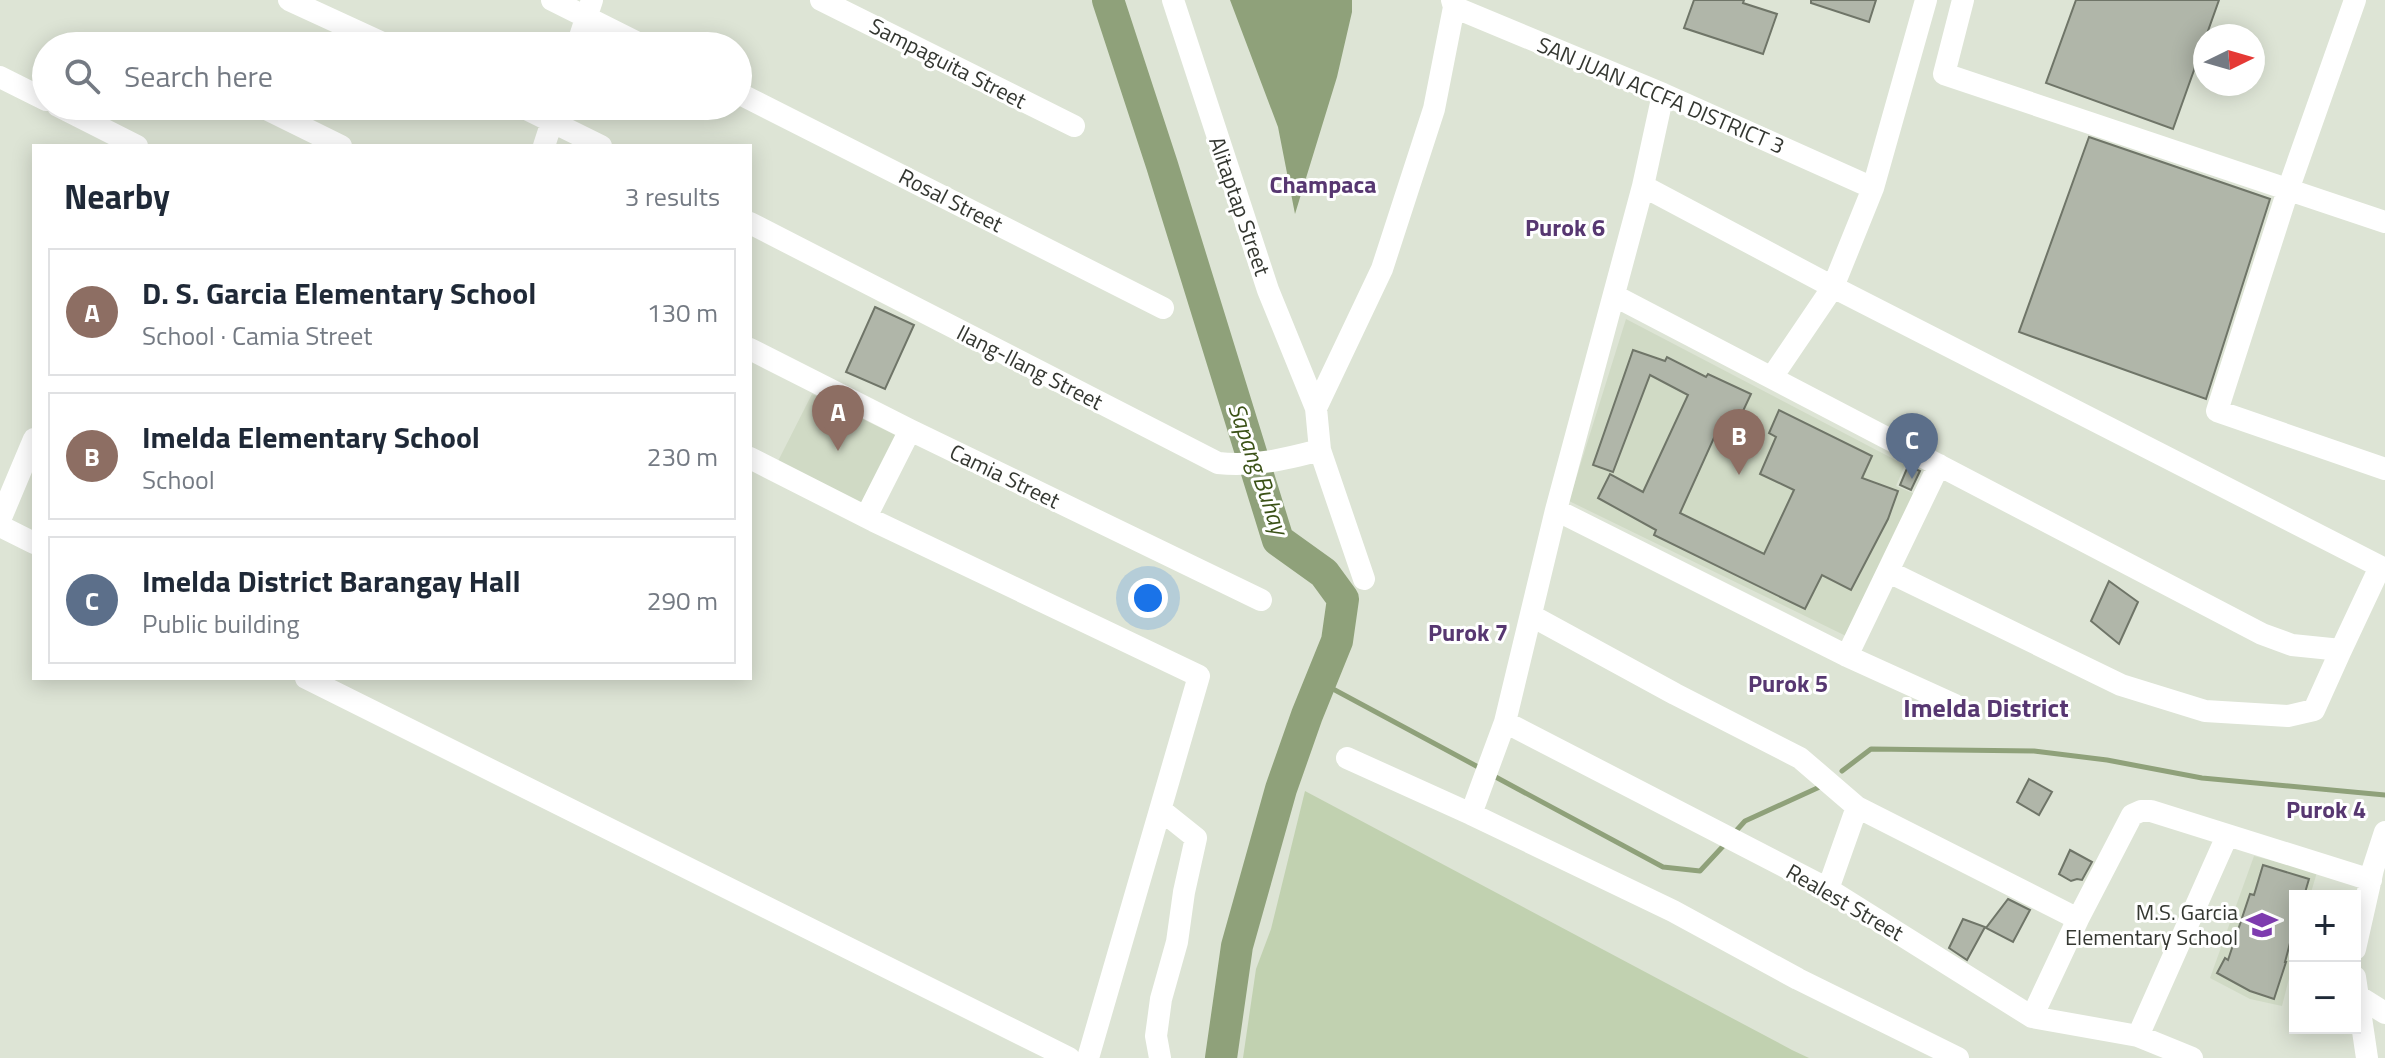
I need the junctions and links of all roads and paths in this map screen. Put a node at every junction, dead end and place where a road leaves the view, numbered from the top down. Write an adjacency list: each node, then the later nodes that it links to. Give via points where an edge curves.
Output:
1 (289, 0): 10 (street)
2 (552, 0): 9 (street)
3 (821, 0): 21 (street, Sampaguita Street)
4 (1173, 0): 36 (street, Alitaptap Street, via 1268,290)
5 (1926, 0): 27 (street)
6 (1963, 0): 28 (street, via 1944,74)
7 (2355, 0): 28 (street)
8 (1453, 3): 15 (street, SAN JUAN ACCFA DISTRICT 3); 36 (street, via 1434,109 1382,269)
9 (590, 8): 11 (street); 12 (street)
10 (359, 32)
11 (582, 32)
12 (624, 32)
13 (0, 77): 14 (street)
14 (32, 93)
15 (1663, 94): 26 (street); 27 (street, SAN JUAN ACCFA DISTRICT 3)
16 (752, 100): 33 (street, Rosal Street)
17 (86, 120): 22 (street)
18 (288, 120): 23 (street)
19 (552, 120): 24 (street)
20 (564, 120): 25 (street)
21 (1074, 126)
22 (133, 144)
23 (337, 144)
24 (545, 144)
25 (598, 144)
26 (1643, 186): 31 (street); 32 (street)
27 (1873, 188): 31 (street)
28 (2288, 190): 29 (street); 42 (street, via 2217,411)
29 (2385, 222)
30 (752, 224): 39 (street, Ilang-Ilang Street, via 1218,463 1280,460)
31 (1833, 287): 35 (street); 47 (street)
32 (1615, 296): 35 (street); 43 (street)
33 (1163, 308)
34 (752, 350): 37 (street, Camia Street)
35 (1772, 377): 41 (street)
36 (1316, 408): 39 (street, Alitaptap Street)
37 (910, 430): 44 (street); 50 (street, Camia Street)
38 (32, 444): 45 (street)
39 (1320, 450): 49 (street, Alitaptap Street)
40 (752, 459): 44 (street)
41 (1939, 465): 48 (street); 52 (street, via 2262,634 2292,645)
42 (2385, 469)
43 (1556, 510): 51 (street); 53 (street)
44 (866, 517): 59 (street, via 1199,676)
45 (0, 523): 46 (street)
46 (32, 542)
47 (2383, 568): 52 (street)
48 (1889, 572): 52 (street, via 2121,685 2205,711 2288,716 2314,710); 53 (street)
49 (1364, 579)
50 (1261, 600)
51 (1532, 616): 56 (street); 58 (street, via 1800,758)
52 (2341, 650)
53 (1847, 656): 55 (street)
54 (310, 680): 72 (street)
55 (1955, 705)
56 (1505, 722): 60 (street); 64 (street, Realest Street)
57 (1347, 758): 60 (street)
58 (1857, 807): 64 (street); 65 (street)
59 (1161, 810): 73 (street); 74 (street, via 1196,838 1161,999 1156,1036)
60 (1471, 814): 75 (street)
61 (2385, 832): 63 (street)
62 (2227, 836): 63 (street); 65 (street, via 2151,811 2132,815); 71 (street)
63 (2376, 875): 66 (street)
64 (1828, 889): 69 (street, Realest Street)
65 (2078, 919): 69 (street)
66 (2361, 928)
67 (2361, 991): 68 (street)
68 (2385, 1013)
69 (2032, 1017): 71 (street, Realest Street)
70 (2361, 1019): 77 (street)
71 (2138, 1036): 76 (street, Realest Street)
72 (1069, 1058)
73 (1088, 1058)
74 (1160, 1058)
75 (1958, 1058)
76 (2192, 1058)
77 (2367, 1058)

